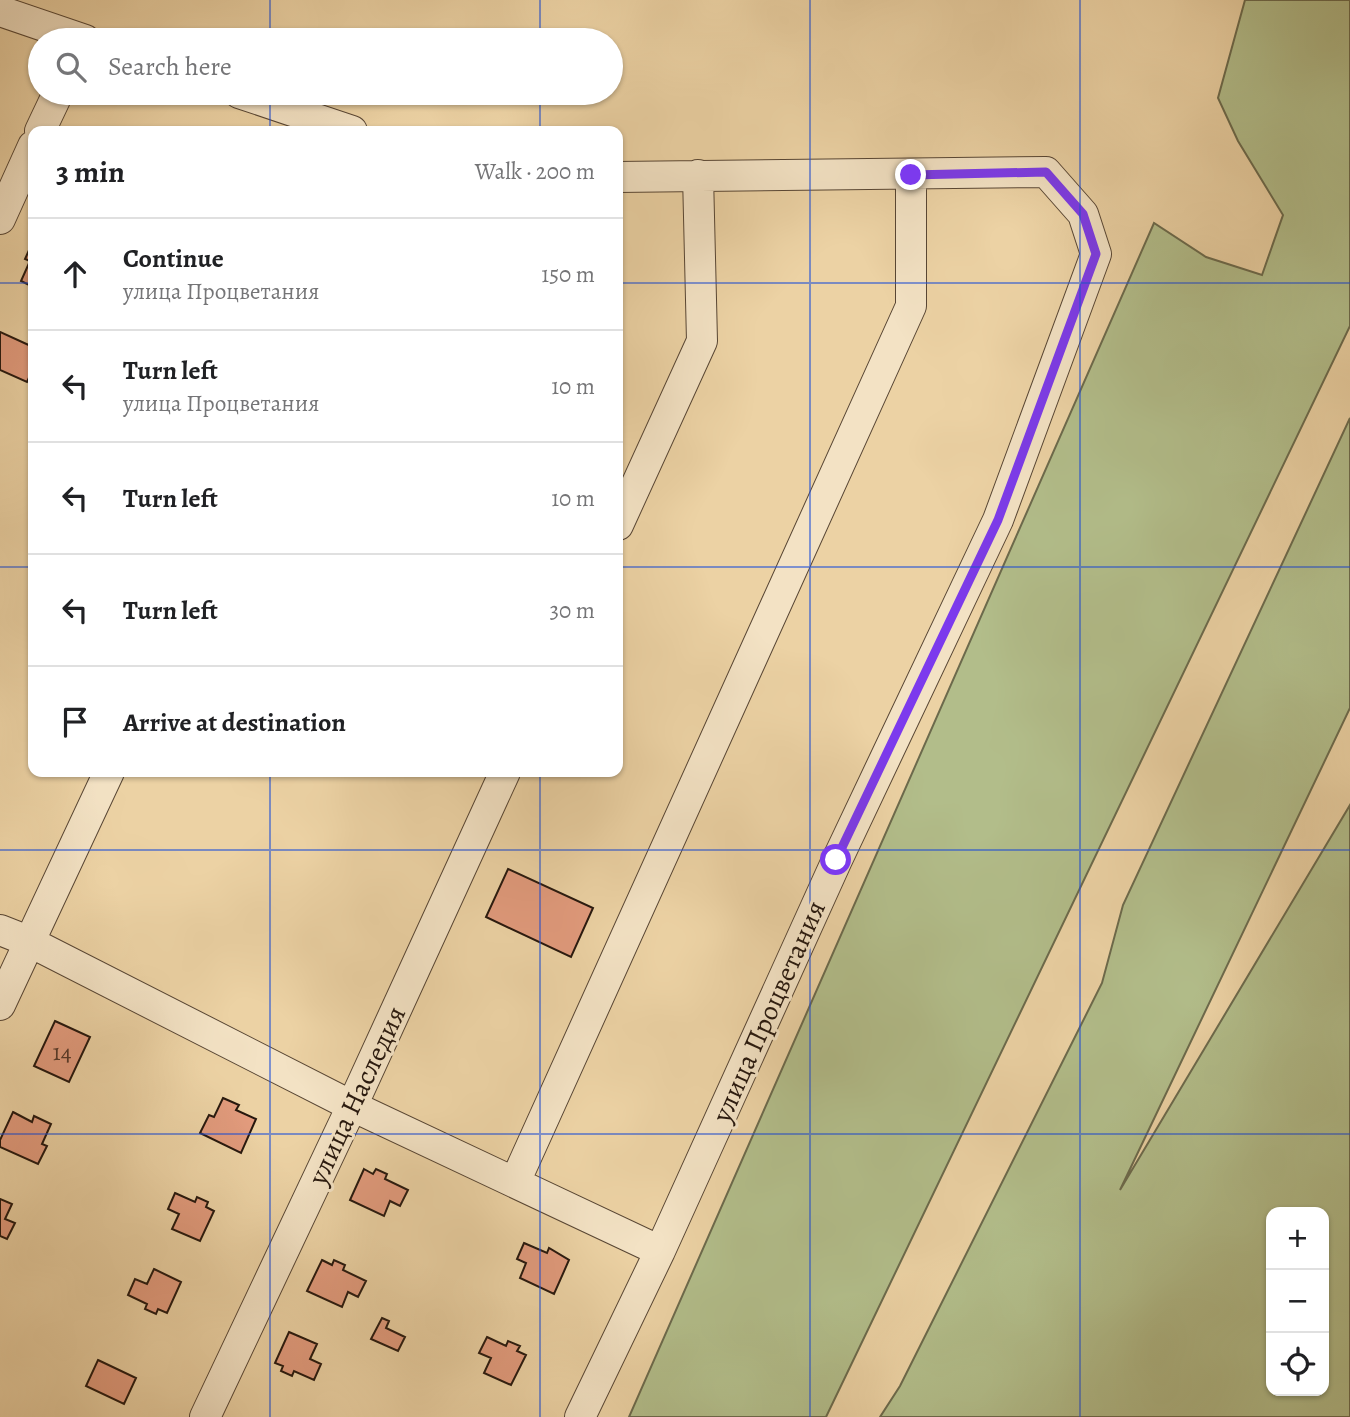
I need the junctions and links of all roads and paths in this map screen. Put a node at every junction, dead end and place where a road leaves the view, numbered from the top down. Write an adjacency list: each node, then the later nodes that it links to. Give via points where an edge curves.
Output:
1 (0, 11): 2 (street)
2 (49, 28)
3 (52, 105): 5 (street)
4 (275, 105): 6 (street)
5 (42, 126)
6 (337, 126)
7 (28, 157): 11 (street)
8 (698, 175): 9 (street); 10 (street); 12 (street, via 702,341)
9 (911, 175): 19 (street, via 911,306); 20 (street, улица Процветания, via 1046,172 1083,214 1096,254 998,520 836,860)
10 (623, 177)
11 (0, 219)
12 (623, 514)
13 (107, 777): 16 (street)
14 (503, 777): 18 (street, улица Наследия)
15 (0, 930): 16 (street)
16 (29, 941): 17 (street); 18 (street)
17 (0, 1005)
18 (352, 1106): 19 (street); 21 (street, улица Наследия)
19 (515, 1182): 20 (street)
20 (660, 1251): 22 (street, улица Процветания)
21 (205, 1417)
22 (580, 1417)

